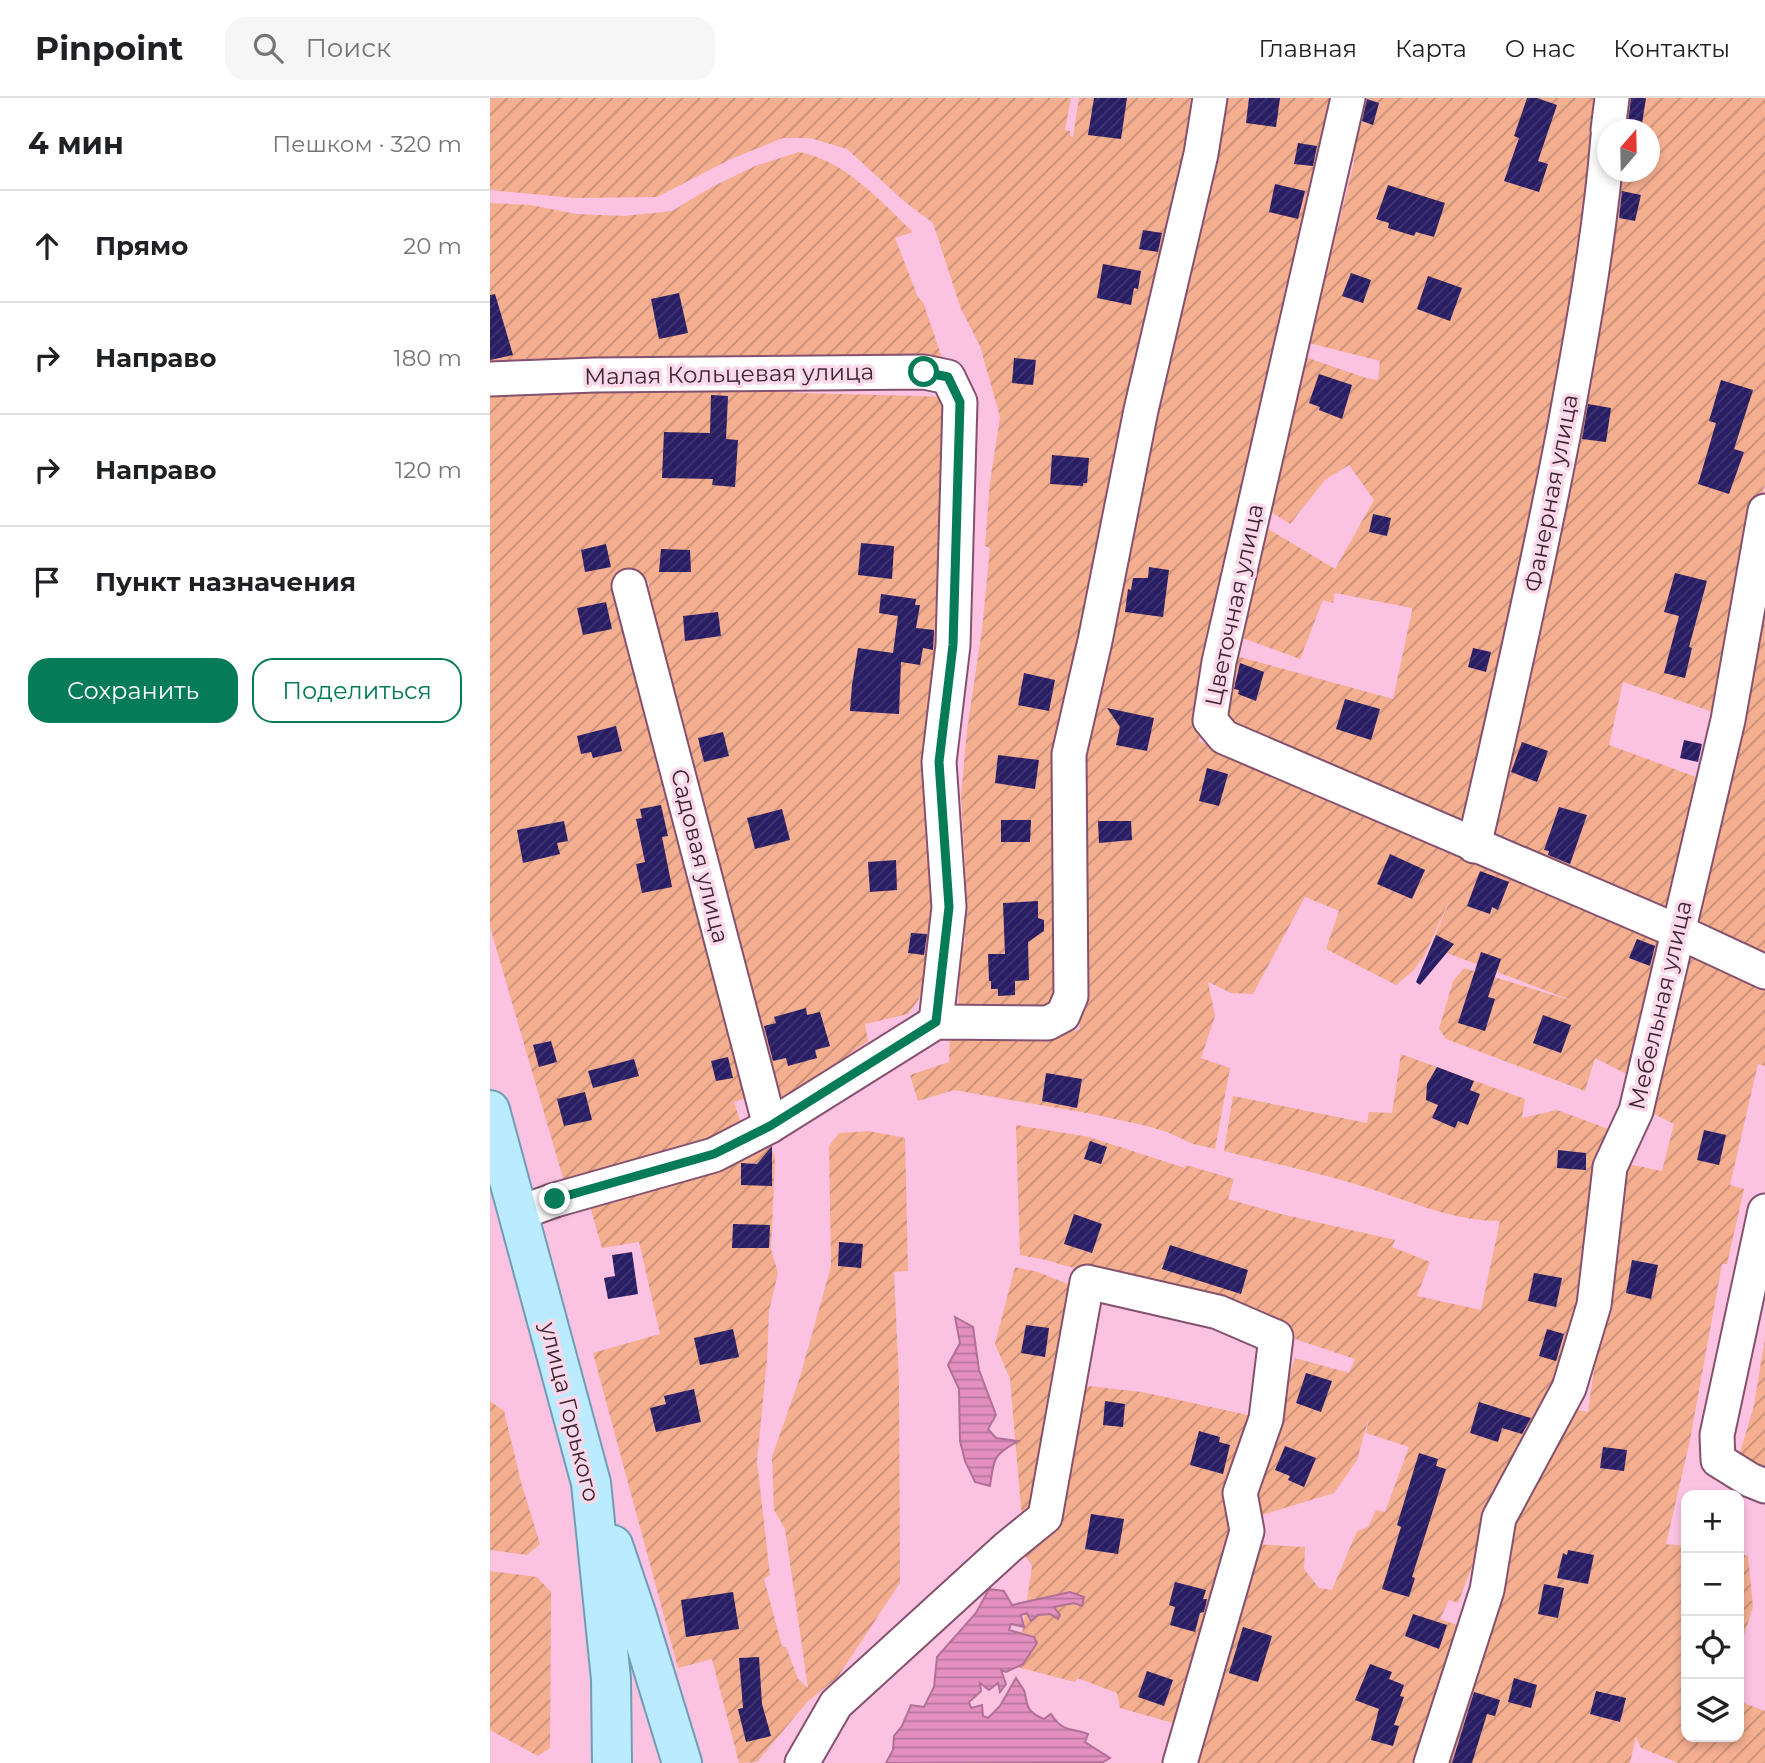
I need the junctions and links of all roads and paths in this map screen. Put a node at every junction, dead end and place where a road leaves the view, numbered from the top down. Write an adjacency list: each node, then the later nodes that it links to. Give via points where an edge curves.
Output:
1 (1210, 98): 12 (street, via 1069,754 1071,996 1063,1015 1048,1023)
2 (1348, 98): 9 (street, Цветочная улица, via 1219,663 1210,720 1224,737)
3 (1612, 98): 4 (street)
4 (1609, 119)
5 (1605, 182): 9 (street, Фанерная улица, via 1586,314 1534,586)
6 (490, 379): 12 (street, Малая Кольцевая улица, via 910,372 948,377 960,402 953,645 939,762 949,907)
7 (1765, 511): 10 (street, Мебельная улица, via 1728,720)
8 (629, 586): 14 (street, Садовая улица)
9 (1474, 846): 10 (street, Цветочная улица)
10 (1677, 931): 11 (street, Цветочная улица); 23 (street, Мебельная улица, via 1636,1111 1610,1167 1594,1305 1569,1388 1499,1518 1487,1590)
11 (1765, 972)
12 (936, 1022): 14 (street)
13 (490, 1110): 16 (main road, улица Горького)
14 (770, 1126): 16 (street, via 714,1154)
15 (1765, 1211): 18 (street, via 1717,1435 1718,1460)
16 (519, 1213): 17 (main road, улица Горького)
17 (592, 1483): 19 (main road, улица Горького, via 611,1679); 20 (main road)
18 (1765, 1486)
19 (612, 1763)
20 (682, 1763)
21 (802, 1763): 22 (street, via 836,1704 1045,1517 1087,1282 1218,1312 1276,1337 1266,1419 1240,1493 1247,1531)
22 (1180, 1763)
23 (1431, 1763)

